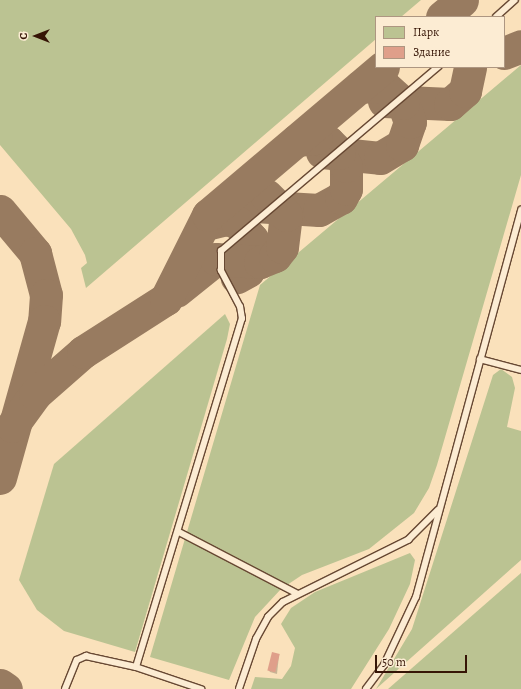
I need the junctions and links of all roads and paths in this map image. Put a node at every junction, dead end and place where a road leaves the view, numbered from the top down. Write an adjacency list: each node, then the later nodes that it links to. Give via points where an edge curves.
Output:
1 (516, 0): 2 (lane)
2 (497, 16)
3 (437, 68): 8 (lane, via 221,251 220,270 240,307 242,319)
4 (521, 210): 5 (lane)
5 (480, 359): 6 (lane); 7 (lane)
6 (521, 370)
7 (441, 507): 9 (lane, via 408,540); 14 (lane, via 404,627)
8 (179, 532): 9 (lane); 10 (lane)
9 (296, 593): 13 (lane, via 268,617 249,655)
10 (136, 667): 11 (lane, via 86,656 77,660); 12 (lane)
11 (65, 689)
12 (201, 689)
13 (239, 689)
14 (366, 689)

